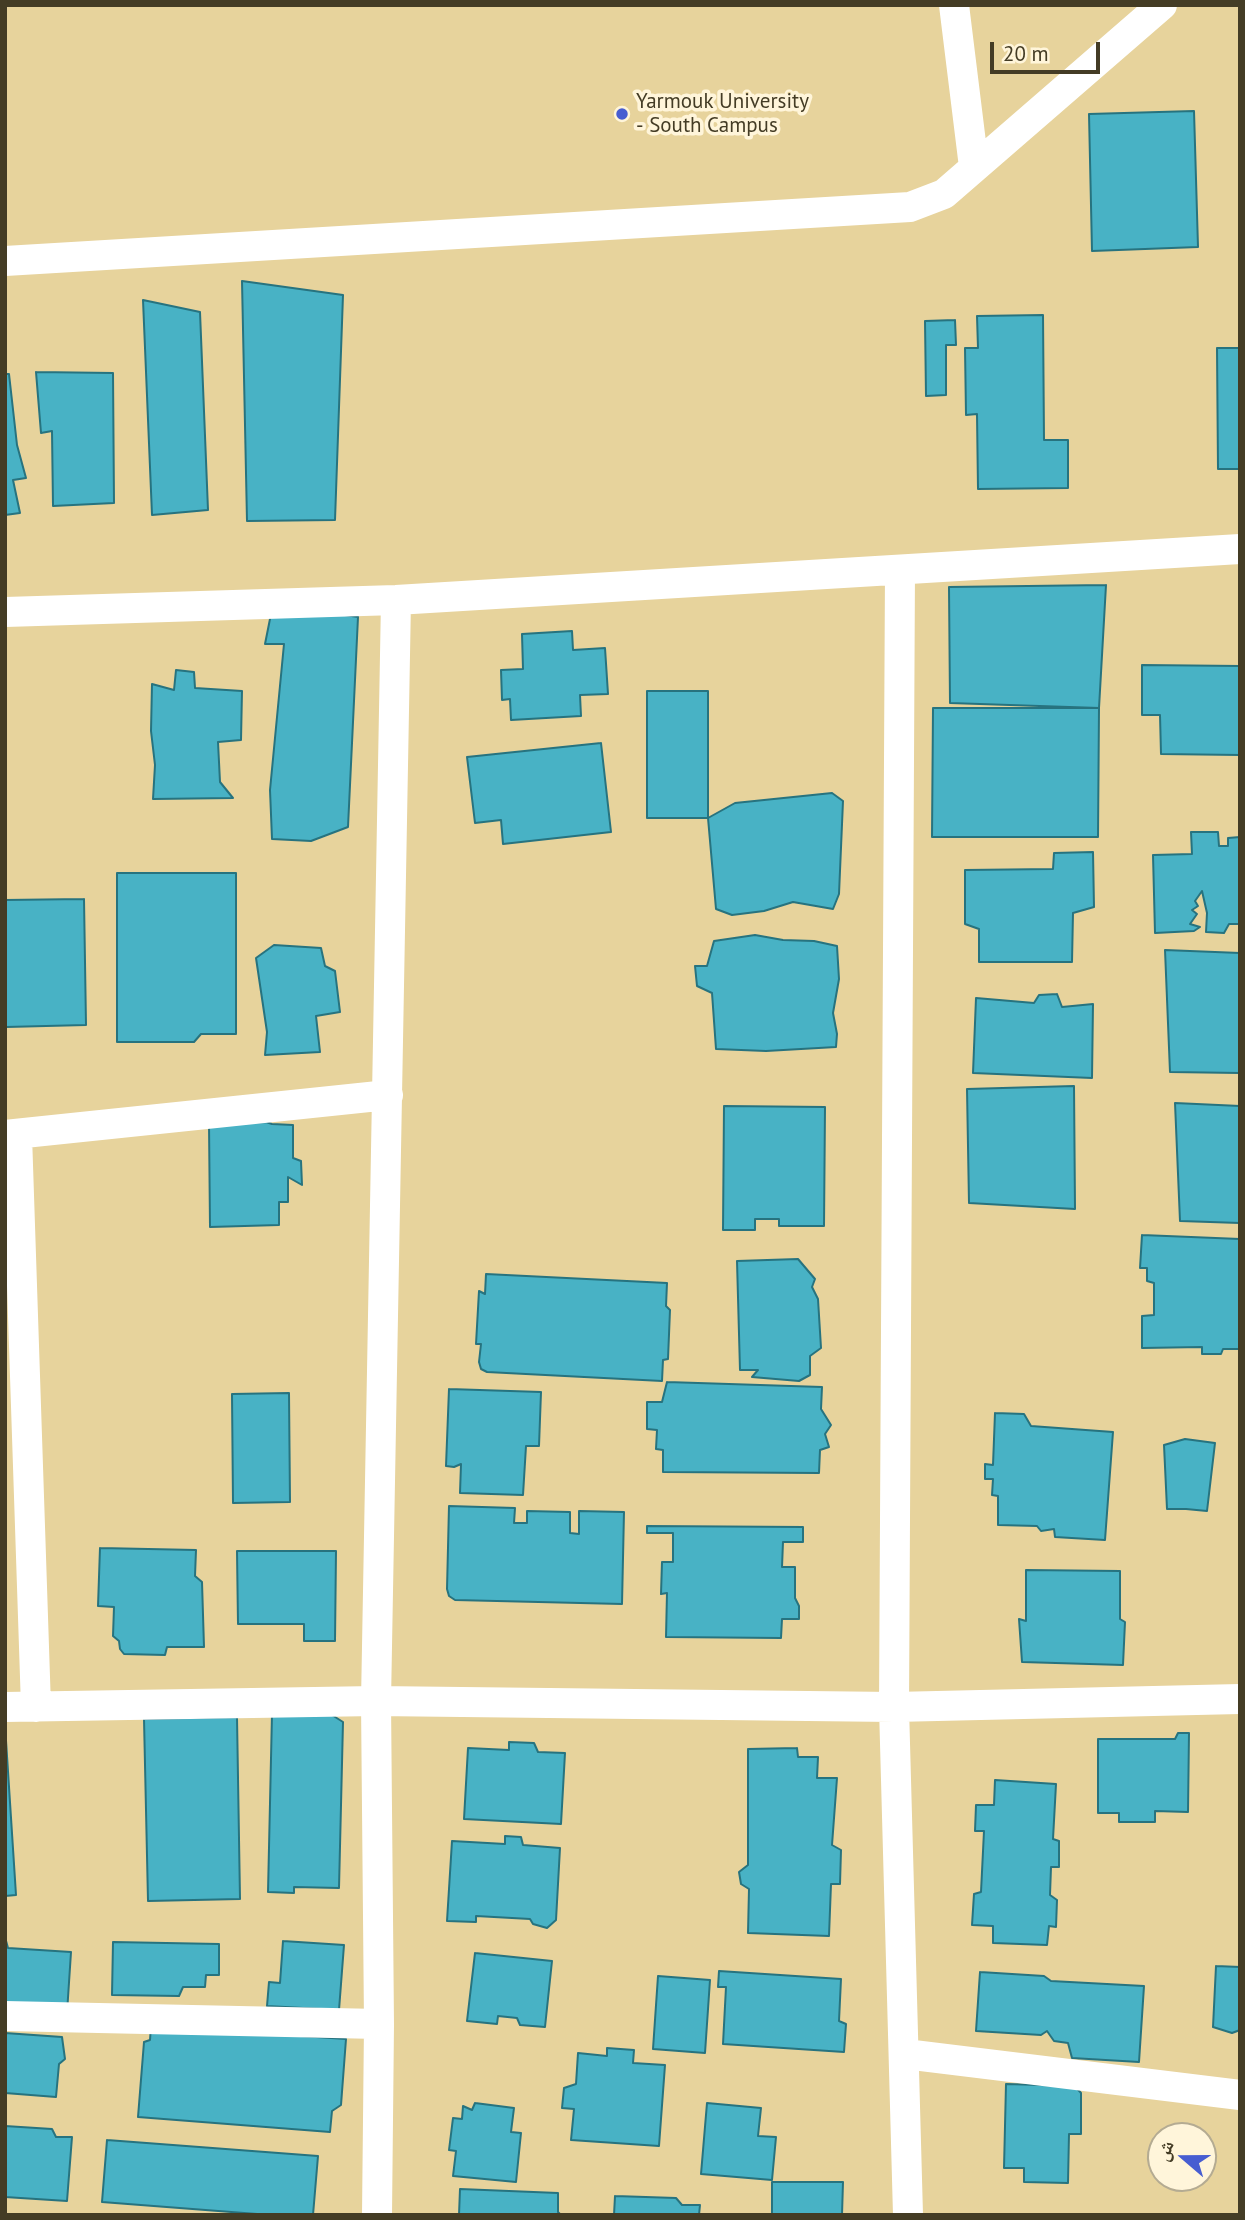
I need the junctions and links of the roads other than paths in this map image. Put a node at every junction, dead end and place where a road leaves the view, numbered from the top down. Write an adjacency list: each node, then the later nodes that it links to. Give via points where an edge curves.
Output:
1 (954, 5): 3 (street)
2 (1162, 5): 3 (street)
3 (974, 167): 4 (street, via 944,194 909,207)
4 (5, 261)
5 (1240, 549): 6 (street)
6 (900, 570): 7 (street); 15 (street)
7 (396, 600): 8 (street); 9 (street)
8 (5, 612)
9 (388, 1095): 10 (street); 12 (street)
10 (11, 1135): 14 (street)
11 (1240, 1699): 15 (street)
12 (376, 1701): 14 (street); 15 (street); 17 (street)
13 (5, 1707): 14 (street)
14 (36, 1707)
15 (894, 1707): 18 (street)
16 (5, 2016): 17 (street)
17 (379, 2024): 20 (street)
18 (905, 2054): 19 (street); 21 (street)
19 (1240, 2095)
20 (377, 2215)
21 (908, 2215)

